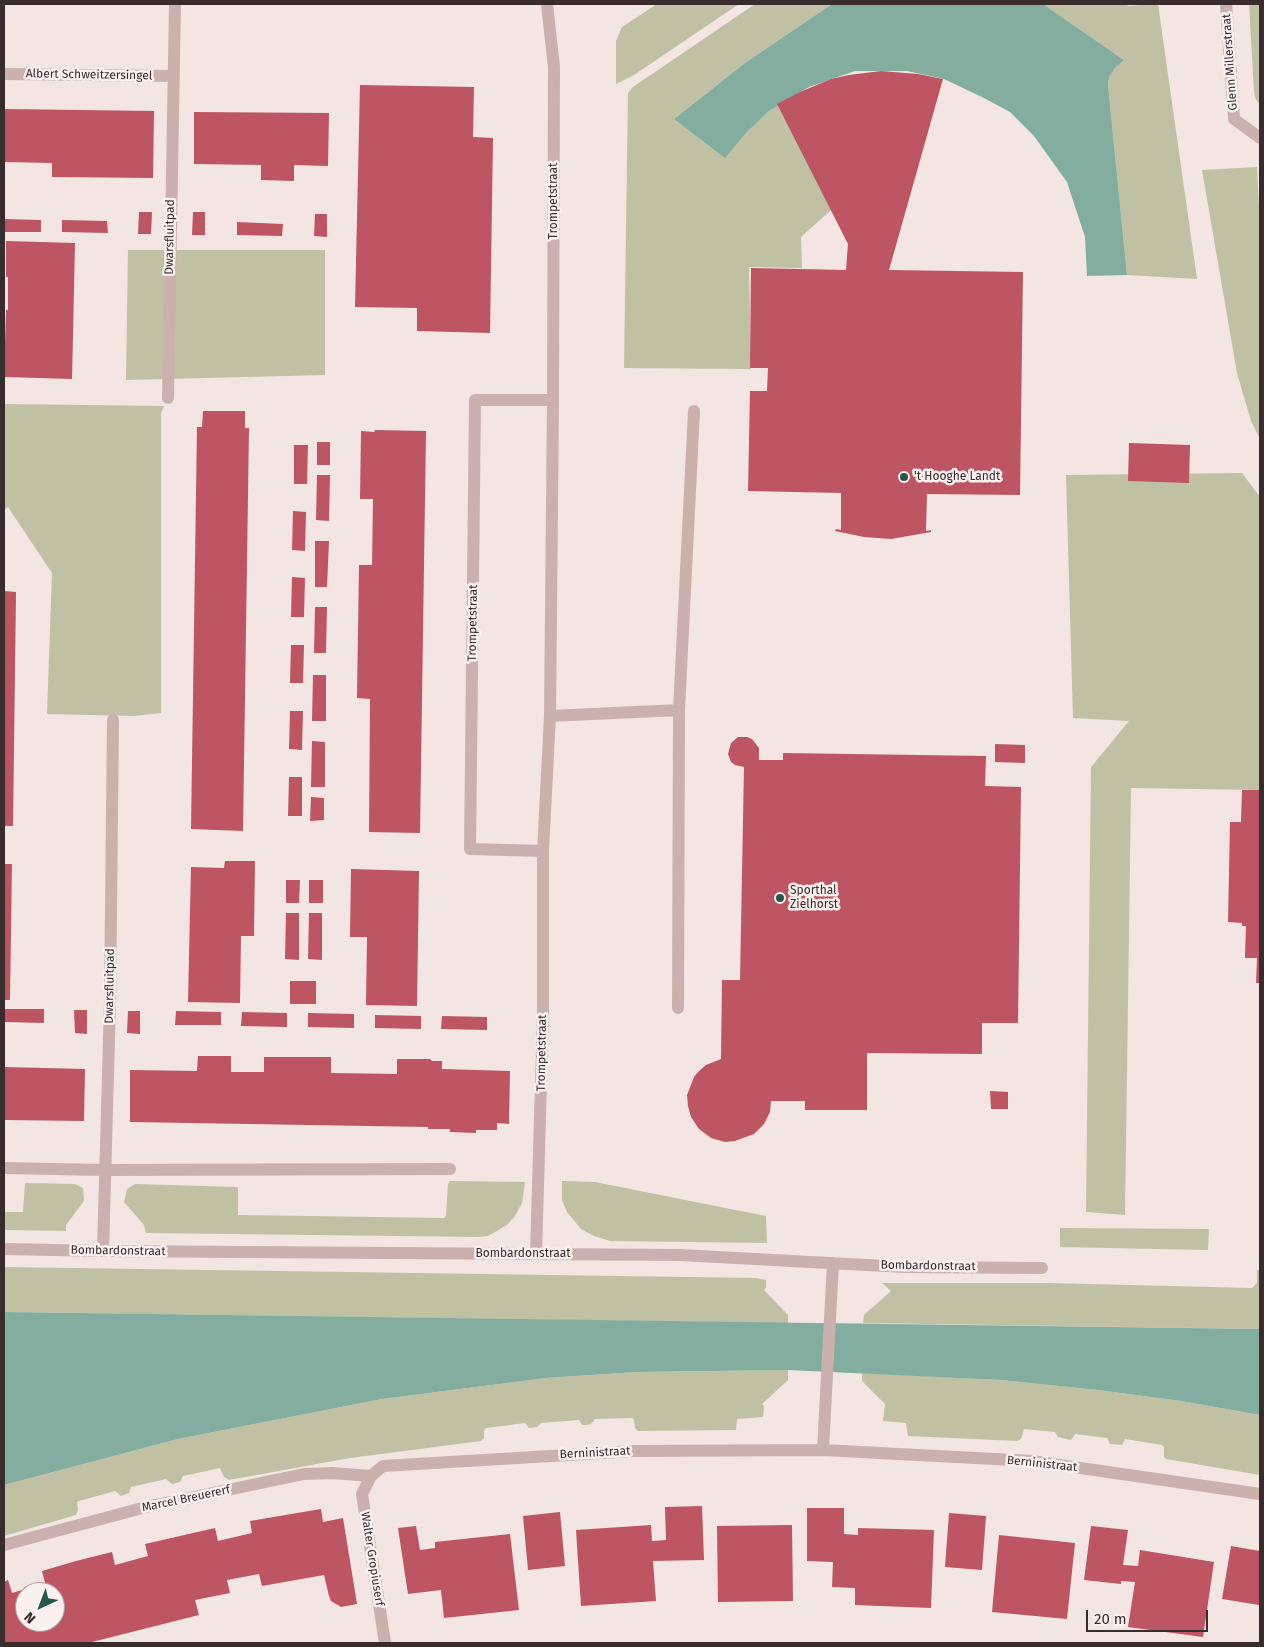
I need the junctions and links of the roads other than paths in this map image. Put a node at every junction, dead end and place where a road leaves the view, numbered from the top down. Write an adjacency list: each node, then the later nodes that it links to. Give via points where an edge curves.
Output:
1 (175, 4): 5 (street, Dwarsfluitpad)
2 (547, 4): 8 (street, Trompetstraat, via 554,67)
3 (1226, 4): 6 (street, Glenn Millerstraat, via 1234,119)
4 (4, 74): 5 (street, Albert Schweitzersingel)
5 (174, 76): 7 (street, Dwarsfluitpad)
6 (1260, 138)
7 (168, 398)
8 (553, 400): 11 (street, Trompetstraat); 13 (street, Trompetstraat, via 475,400 470,849)
9 (694, 411): 10 (street)
10 (679, 710): 11 (street); 14 (street)
11 (550, 716): 13 (street, Trompetstraat)
12 (112, 720): 17 (street, Dwarsfluitpad, via 110,1003)
13 (543, 851): 20 (street, Trompetstraat, via 543,1015)
14 (678, 1008)
15 (4, 1168): 17 (street)
16 (450, 1169): 17 (street)
17 (104, 1170): 19 (street, Dwarsfluitpad)
18 (4, 1248): 19 (street, Bombardonstraat)
19 (103, 1251): 20 (street, Bombardonstraat)
20 (536, 1254): 21 (street, Bombardonstraat, via 680,1255)
21 (833, 1263): 22 (street, Bombardonstraat); 23 (street)
22 (1042, 1268)
23 (823, 1450): 24 (street, Berninistraat, via 634,1451 383,1466); 25 (street, Berninistraat, via 1032,1461)
24 (371, 1476): 26 (street, Marcel Breuererf, via 304,1474 146,1507); 27 (street, Walter Gropiuserf, via 362,1494)
25 (1260, 1494)
26 (4, 1545)
27 (385, 1643)

